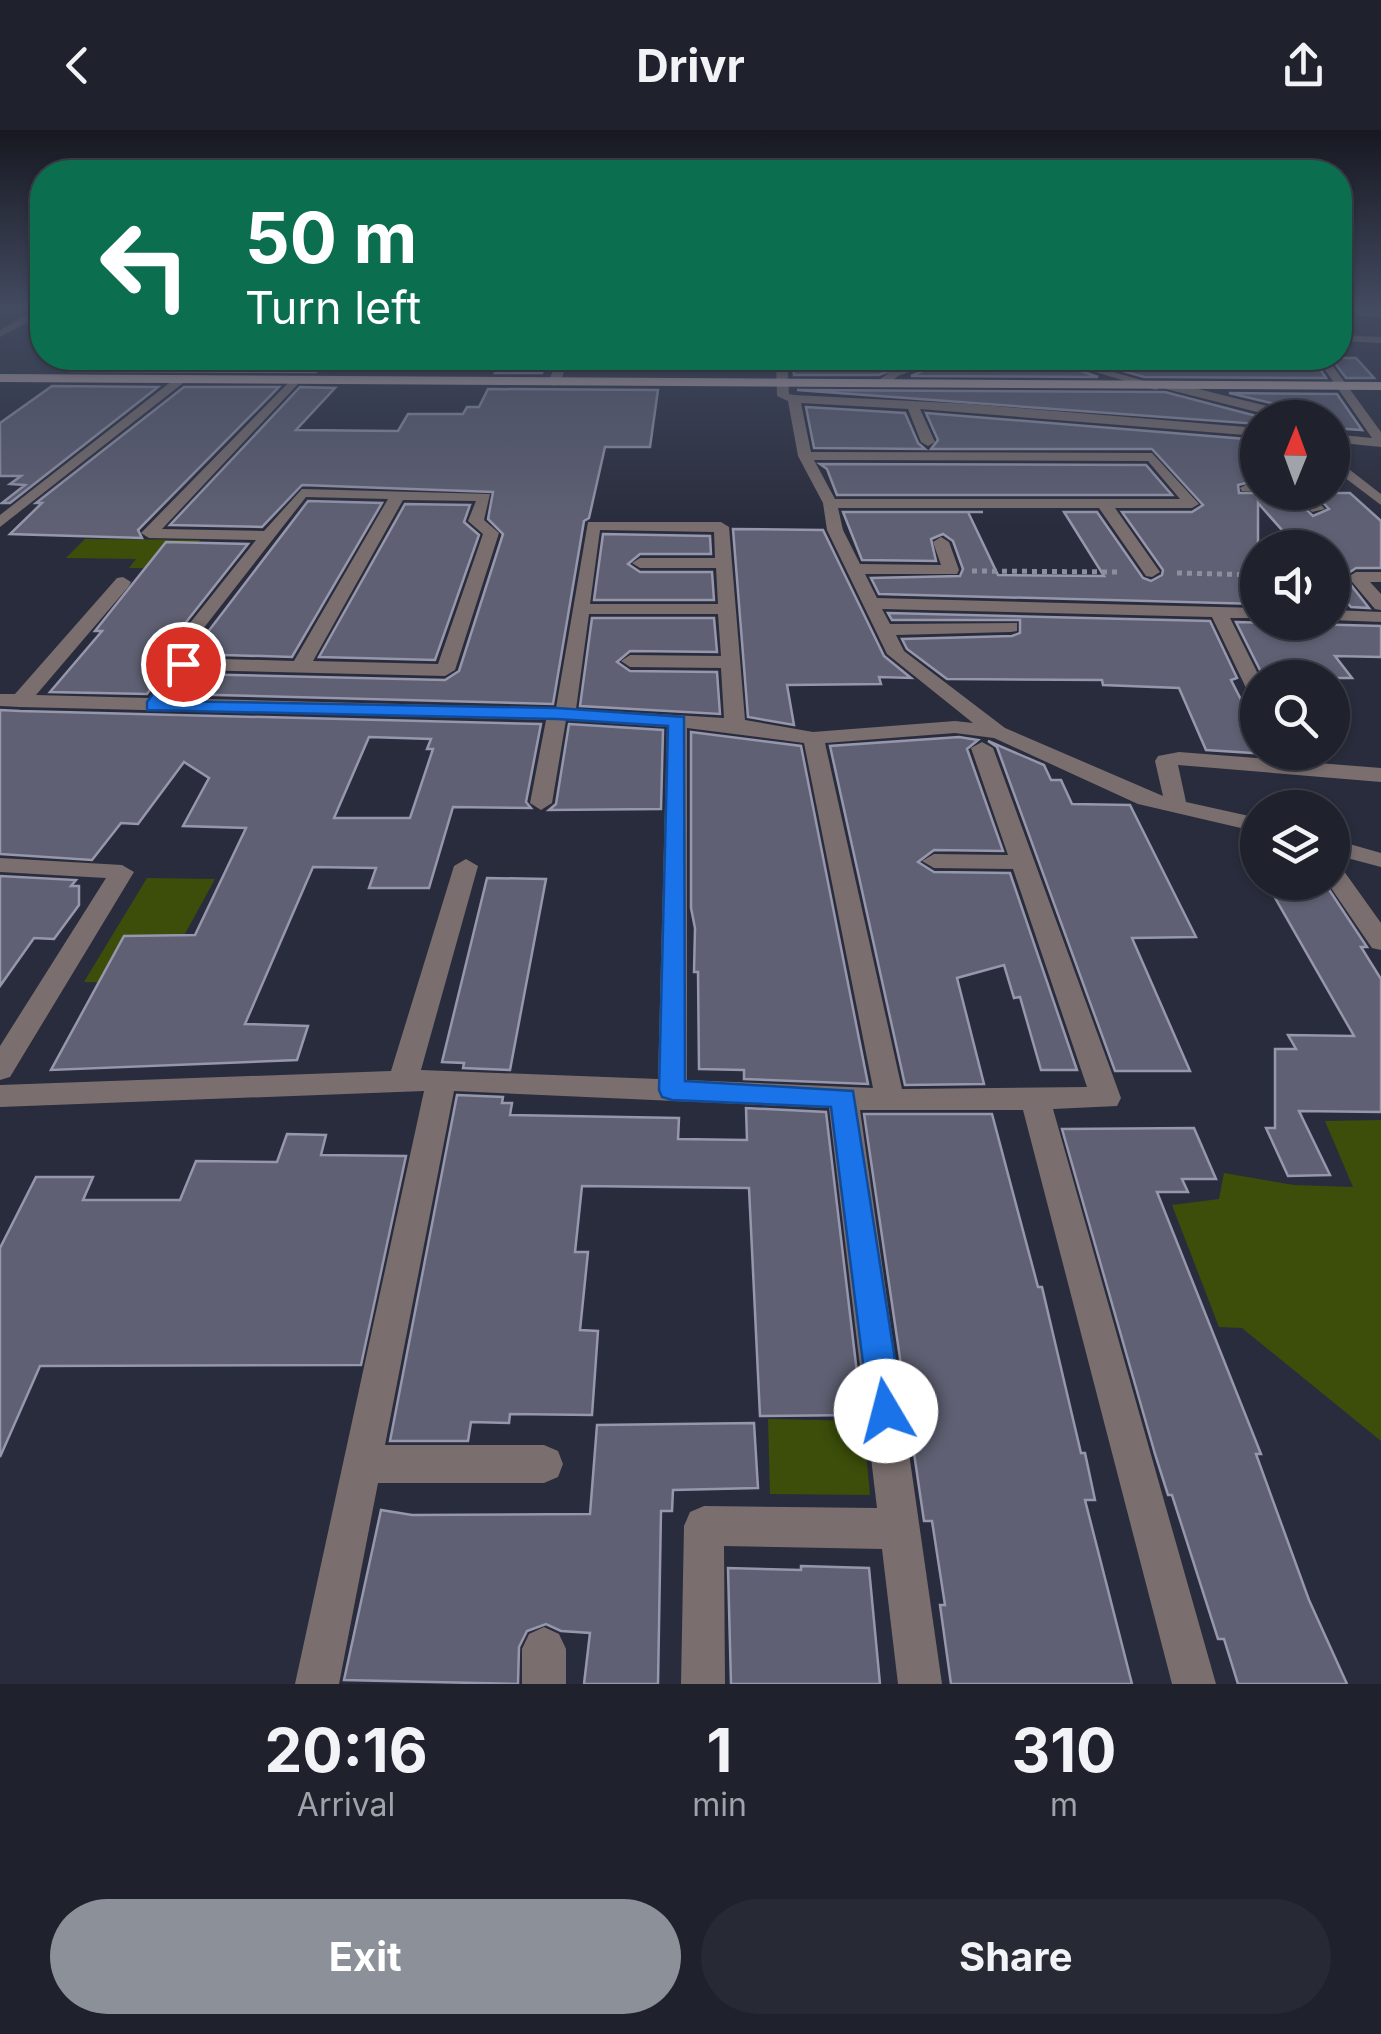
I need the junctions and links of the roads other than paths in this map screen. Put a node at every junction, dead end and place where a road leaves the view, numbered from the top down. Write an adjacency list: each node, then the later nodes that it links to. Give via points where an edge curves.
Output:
1 (180, 382): 27 (street)
2 (293, 382): 31 (street, via 150,533)
3 (492, 382): 4 (main road)
4 (554, 382): 8 (main road)
5 (884, 382): 9 (street)
6 (1146, 382): 10 (street)
7 (1339, 382): 11 (street)
8 (781, 384): 9 (main road); 13 (street, via 783,396)
9 (881, 384): 10 (main road)
10 (1163, 386): 11 (main road); 15 (street)
11 (1342, 386): 12 (main road); 19 (street)
12 (1381, 386)
13 (794, 399): 14 (street); 20 (street)
14 (912, 404): 16 (street); 18 (street)
15 (1240, 404)
16 (1240, 432)
17 (1350, 439): 19 (street)
18 (928, 442)
19 (1381, 442)
20 (805, 456): 28 (street); 29 (street, via 1152,457 1192,504)
21 (1350, 475): 23 (street)
22 (1350, 487): 23 (street)
23 (1364, 487): 26 (street)
24 (398, 495): 31 (street, via 302,493); 53 (street); 53 (street, via 484,497 476,520 491,533 445,670)
25 (0, 501): 27 (street)
26 (1381, 501)
27 (26, 502): 30 (street)
28 (830, 503): 29 (street); 35 (street)
29 (1104, 504): 36 (street)
30 (0, 522)
31 (268, 536): 52 (street, via 176,652)
32 (940, 542): 35 (street, via 951,570)
33 (640, 563): 34 (street)
34 (724, 563): 41 (street, via 721,527 593,526); 42 (street)
35 (854, 569): 39 (street)
36 (1152, 572)
37 (1381, 577): 40 (street, via 1356,577)
38 (123, 582): 54 (street)
39 (871, 603): 43 (street); 48 (street)
40 (1381, 606)
41 (581, 609): 42 (street); 56 (street)
42 (727, 609): 51 (street)
43 (1218, 611): 44 (street); 49 (street)
44 (1240, 612)
45 (1350, 616): 46 (street)
46 (1381, 617)
47 (1012, 628): 48 (street)
48 (886, 630): 60 (street, via 896,654)
49 (1242, 660)
50 (630, 661): 51 (street)
51 (731, 662): 58 (street)
52 (183, 664): 53 (street); 55 (street)
53 (300, 667)
54 (10, 700): 55 (street)
55 (153, 706): 56 (street)
56 (561, 714): 57 (street); 62 (street)
57 (677, 721): 58 (street); 76 (street)
58 (736, 725): 59 (street)
59 (813, 738): 60 (street, via 955,727); 79 (street)
60 (990, 740): 63 (street); 68 (street)
61 (1381, 774): 63 (street, via 1166,760)
62 (541, 803)
63 (1176, 805): 64 (street)
64 (1240, 821)
65 (1350, 851): 67 (street)
66 (934, 860): 68 (street)
67 (1381, 860)
68 (1022, 862): 80 (street, via 1106,1098)
69 (0, 866): 73 (street, via 122,872)
70 (466, 866): 75 (street)
71 (1350, 898): 72 (street)
72 (1381, 942)
73 (0, 1070)
74 (441, 1080): 75 (street); 76 (street); 81 (street)
75 (403, 1081): 77 (street)
76 (672, 1090): 78 (street)
77 (0, 1096)
78 (843, 1098): 79 (street); 83 (street)
79 (890, 1100): 80 (street)
80 (1036, 1101): 87 (street)
81 (362, 1464): 82 (street); 84 (street)
82 (544, 1464)
83 (902, 1528): 85 (street, via 704,1526); 86 (street)
84 (317, 1684)
85 (703, 1684)
86 (920, 1684)
87 (1194, 1684)

